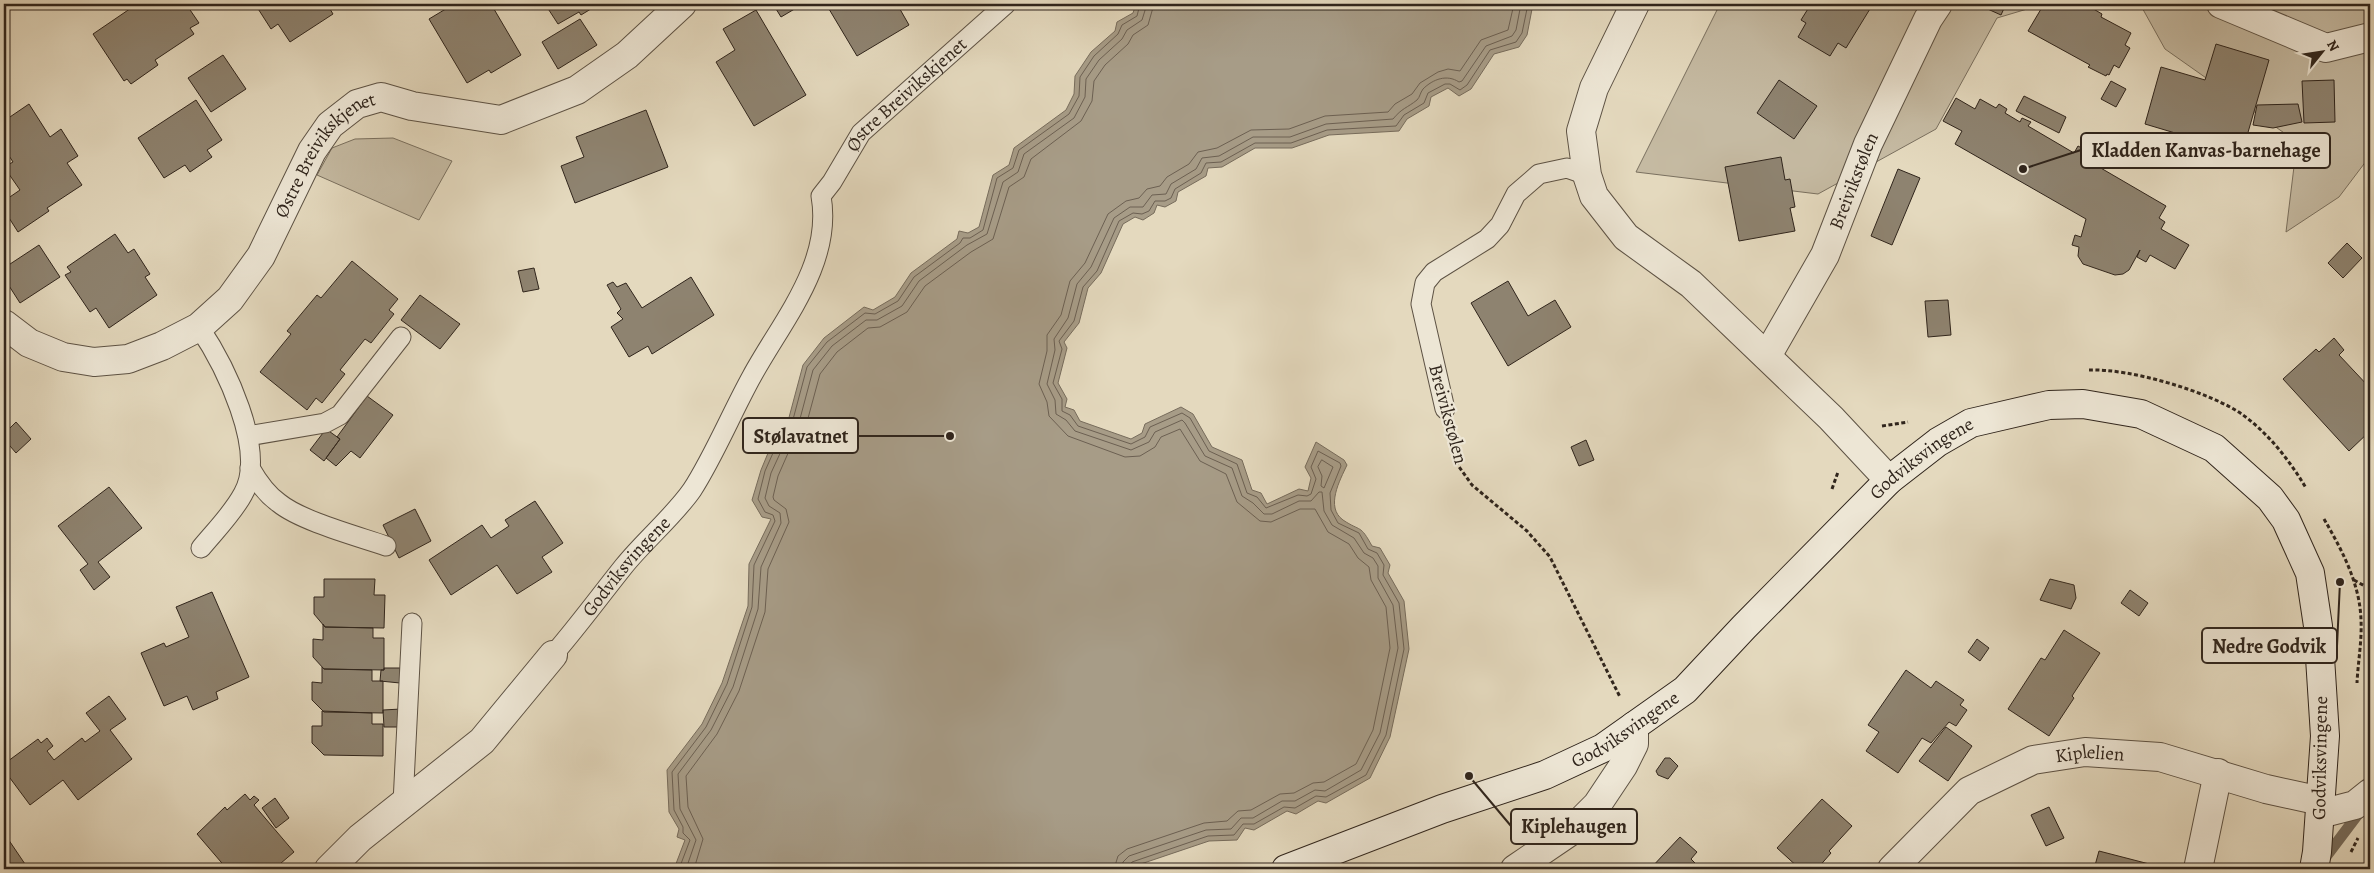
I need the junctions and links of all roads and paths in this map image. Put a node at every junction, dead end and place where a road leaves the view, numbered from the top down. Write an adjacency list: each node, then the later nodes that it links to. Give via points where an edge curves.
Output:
1 (682, 4): 10 (street, Østre Breivikskjenet, via 627,54 576,90 502,120 412,106 381,97 357,104 330,125 312,152 260,256 230,299)
2 (1006, 4): 8 (lane, Østre Breivikskjenet, via 861,133)
3 (1635, 4): 7 (street, via 1594,88 1581,131)
4 (1938, 4): 12 (street, Breivikstølen, via 1868,144 1825,254)
5 (2221, 4): 6 (street, via 2326,48)
6 (2370, 36)
7 (1586, 175): 12 (street, via 1594,196 1626,237 1691,284); 13 (lane, Breivikstølen, via 1567,168 1539,174 1516,194 1500,225 1487,239 1434,272 1425,283 1421,304)
8 (821, 196): 22 (lane, Godviksvingene, via 824,213 817,256 793,308 753,374 692,490 624,566)
9 (4, 324): 10 (street, Østre Breivikskjenet, via 29,343 64,357 94,362 128,359)
10 (199, 327): 14 (lane, via 233,387)
11 (401, 337): 14 (lane, via 340,415 324,424)
12 (1767, 356): 16 (street)
13 (1445, 409): 23 (path, Breivikstølen, via 1457,464 1472,484 1527,531 1550,557)
14 (248, 436): 15 (lane)
15 (250, 468): 17 (lane, via 261,487 279,504 302,516); 18 (lane, via 244,493)
16 (1889, 480): 23 (street, Godviksvingene, via 1686,690 1645,720); 27 (street, Godviksvingene, via 1938,442 1971,423 2049,405 2083,404 2141,414 2214,448 2270,498 2286,520 2310,573 2318,626 2325,736)
17 (386, 546)
18 (201, 548)
19 (2354, 580): 20 (path)
20 (2370, 589)
21 (412, 623): 26 (lane)
22 (553, 655): 26 (street, Godviksvingene, via 482,741)
23 (1628, 714): 31 (street, Godviksvingene, via 1603,748 1545,775 1442,809); 32 (street, via 1634,744 1597,806 1570,831)
24 (2218, 773): 27 (street, Kiplelien); 33 (street, Kiplelien, via 2160,757 2084,752 2033,760 1969,792); 34 (street)
25 (2370, 793): 27 (street, via 2355,805)
26 (403, 803): 30 (street, Godviksvingene, via 360,838)
27 (2321, 808): 35 (street, Godviksvingene)
28 (2360, 832): 29 (path)
29 (2349, 856)
30 (329, 869)
31 (1286, 869)
32 (1515, 869)
33 (1892, 869)
34 (2198, 869)
35 (2314, 869)

